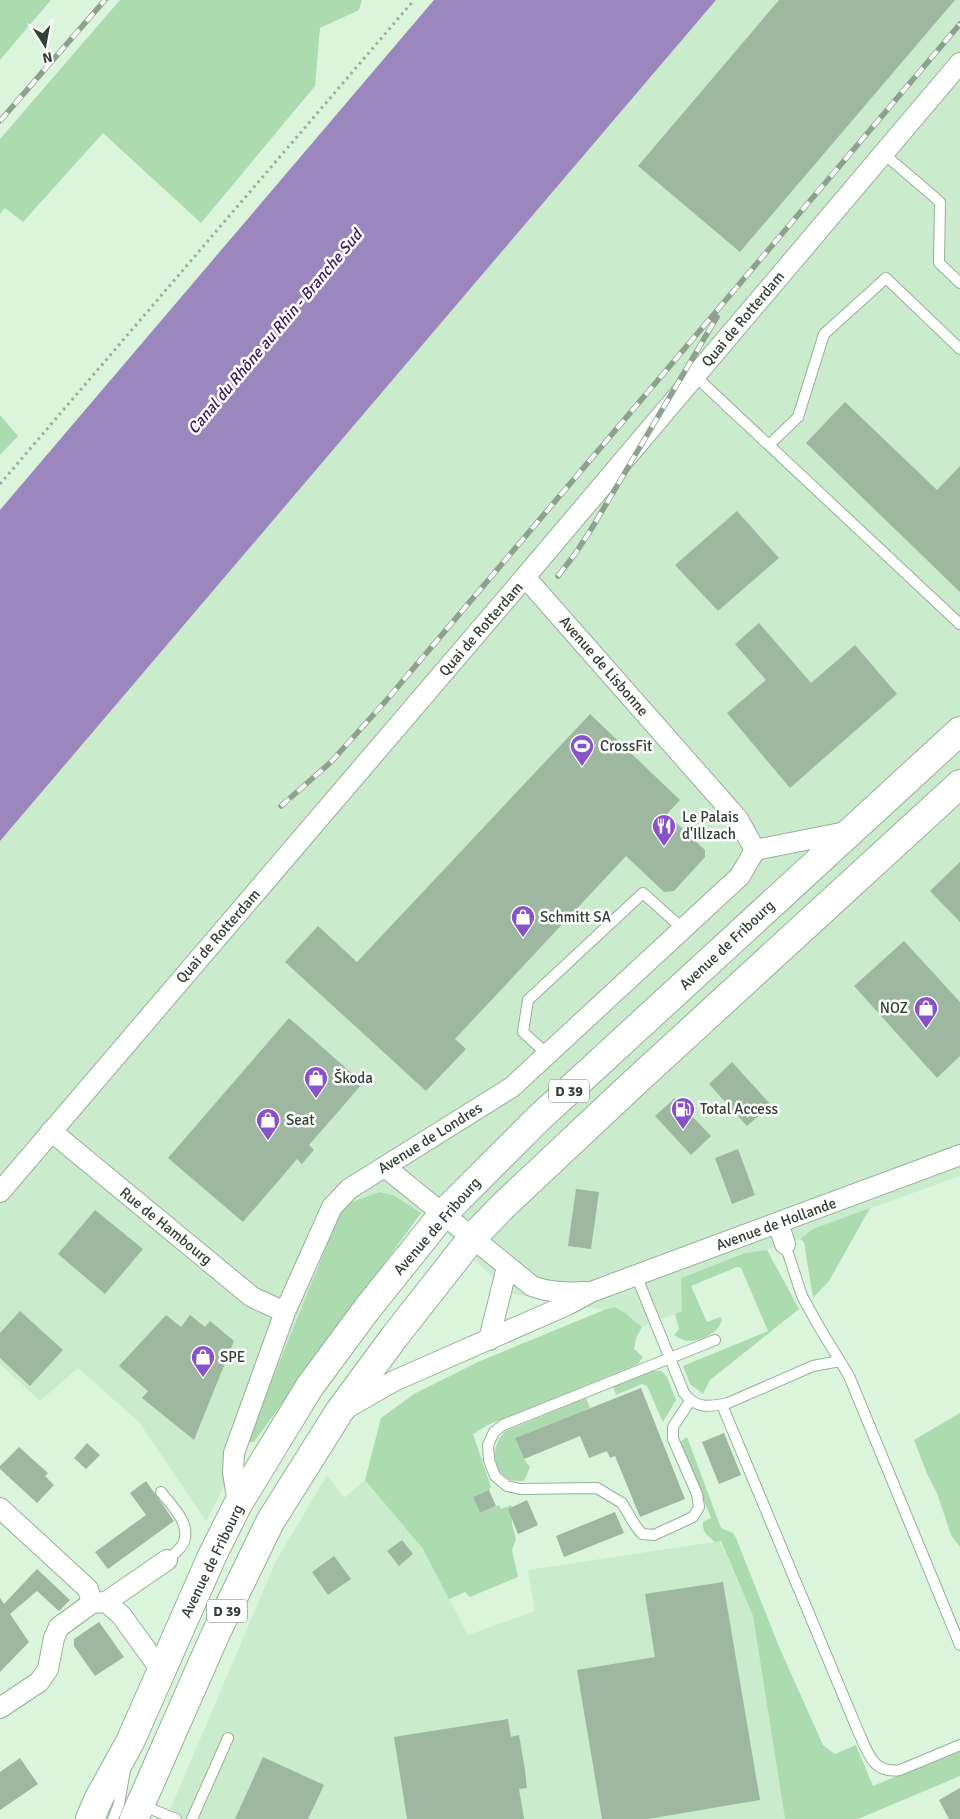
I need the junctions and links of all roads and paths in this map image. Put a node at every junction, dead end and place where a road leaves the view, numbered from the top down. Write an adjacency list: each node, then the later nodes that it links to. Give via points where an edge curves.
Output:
1 (414, 0): 8 (path)
2 (960, 63): 3 (street, Quai de Rotterdam)
3 (883, 153): 4 (lane, via 940,202 939,263); 6 (street, Quai de Rotterdam)
4 (960, 283)
5 (960, 349): 7 (lane, via 886,278 824,334 798,417)
6 (695, 376): 7 (lane); 9 (street, Quai de Rotterdam)
7 (769, 445): 10 (lane)
8 (0, 484)
9 (525, 577): 14 (street, Avenue de Lisbonne, via 738,818); 17 (street, Quai de Rotterdam)
10 (960, 624)
11 (960, 731): 13 (main road, Avenue de Fribourg / D 39)
12 (960, 784): 23 (main road, D 39, via 622,1095)
13 (851, 831): 14 (street); 21 (main road, Avenue de Fribourg / D 39, via 539,1118)
14 (755, 850): 15 (street, Avenue de Londres, via 740,876)
15 (683, 929): 16 (street, Avenue de Londres); 16 (lane, via 643,893 528,1000 523,1032)
16 (547, 1054): 19 (street, Avenue de Londres, via 512,1087)
17 (51, 1131): 20 (street, Quai de Rotterdam); 28 (street, Rue de Hambourg, via 252,1298)
18 (960, 1154): 22 (street, Avenue de Hollande)
19 (385, 1166): 21 (street, Avenue de Hollande); 28 (street, Avenue de Londres, via 349,1189 332,1207)
20 (0, 1192)
21 (443, 1214): 23 (street, Avenue de Hollande); 37 (main road, Avenue de Fribourg / D 39, via 310,1386)
22 (778, 1223): 24 (street); 26 (street, Avenue de Hollande)
23 (472, 1238): 25 (street, Avenue de Hollande); 35 (main road, D 39)
24 (785, 1244): 32 (lane, via 802,1296)
25 (507, 1267): 27 (street, Avenue de Hollande, via 532,1286 543,1290); 29 (street)
26 (636, 1275): 27 (street, Avenue de Hollande); 31 (lane)
27 (591, 1292): 29 (street, Avenue de Hollande)
28 (285, 1312): 37 (street, Avenue de Londres, via 234,1453)
29 (489, 1340): 35 (street, Avenue de Hollande, via 394,1381)
30 (715, 1340): 31 (lane)
31 (670, 1358): 33 (lane); 33 (lane, via 503,1425 494,1432 488,1445 495,1476 507,1486 520,1489 597,1488 622,1503 642,1534 654,1535 693,1517 699,1506 673,1439 673,1427)
32 (840, 1361): 34 (lane, via 814,1366); 41 (lane)
33 (690, 1401): 34 (lane, via 697,1405)
34 (722, 1404): 46 (lane, via 873,1761 880,1769 889,1772 900,1770)
35 (339, 1412): 47 (main road, D 39, via 270,1522 216,1633)
36 (161, 1492): 39 (lane, via 180,1517 185,1534 184,1542)
37 (238, 1504): 42 (main road, Avenue de Fribourg / D 39)
38 (0, 1508): 40 (street)
39 (167, 1560): 40 (street)
40 (99, 1602): 42 (street, via 121,1615); 43 (street, via 59,1626 48,1669 39,1682)
41 (960, 1645)
42 (161, 1670): 45 (main road, Avenue de Fribourg / D 39)
43 (0, 1708)
44 (228, 1738): 51 (lane)
45 (130, 1742): 48 (main road, Avenue de Fribourg / D 39); 49 (lane, via 119,1804)
46 (960, 1745)
47 (137, 1812): 50 (lane)
48 (90, 1819)
49 (113, 1819)
50 (176, 1819)
51 (192, 1819)

